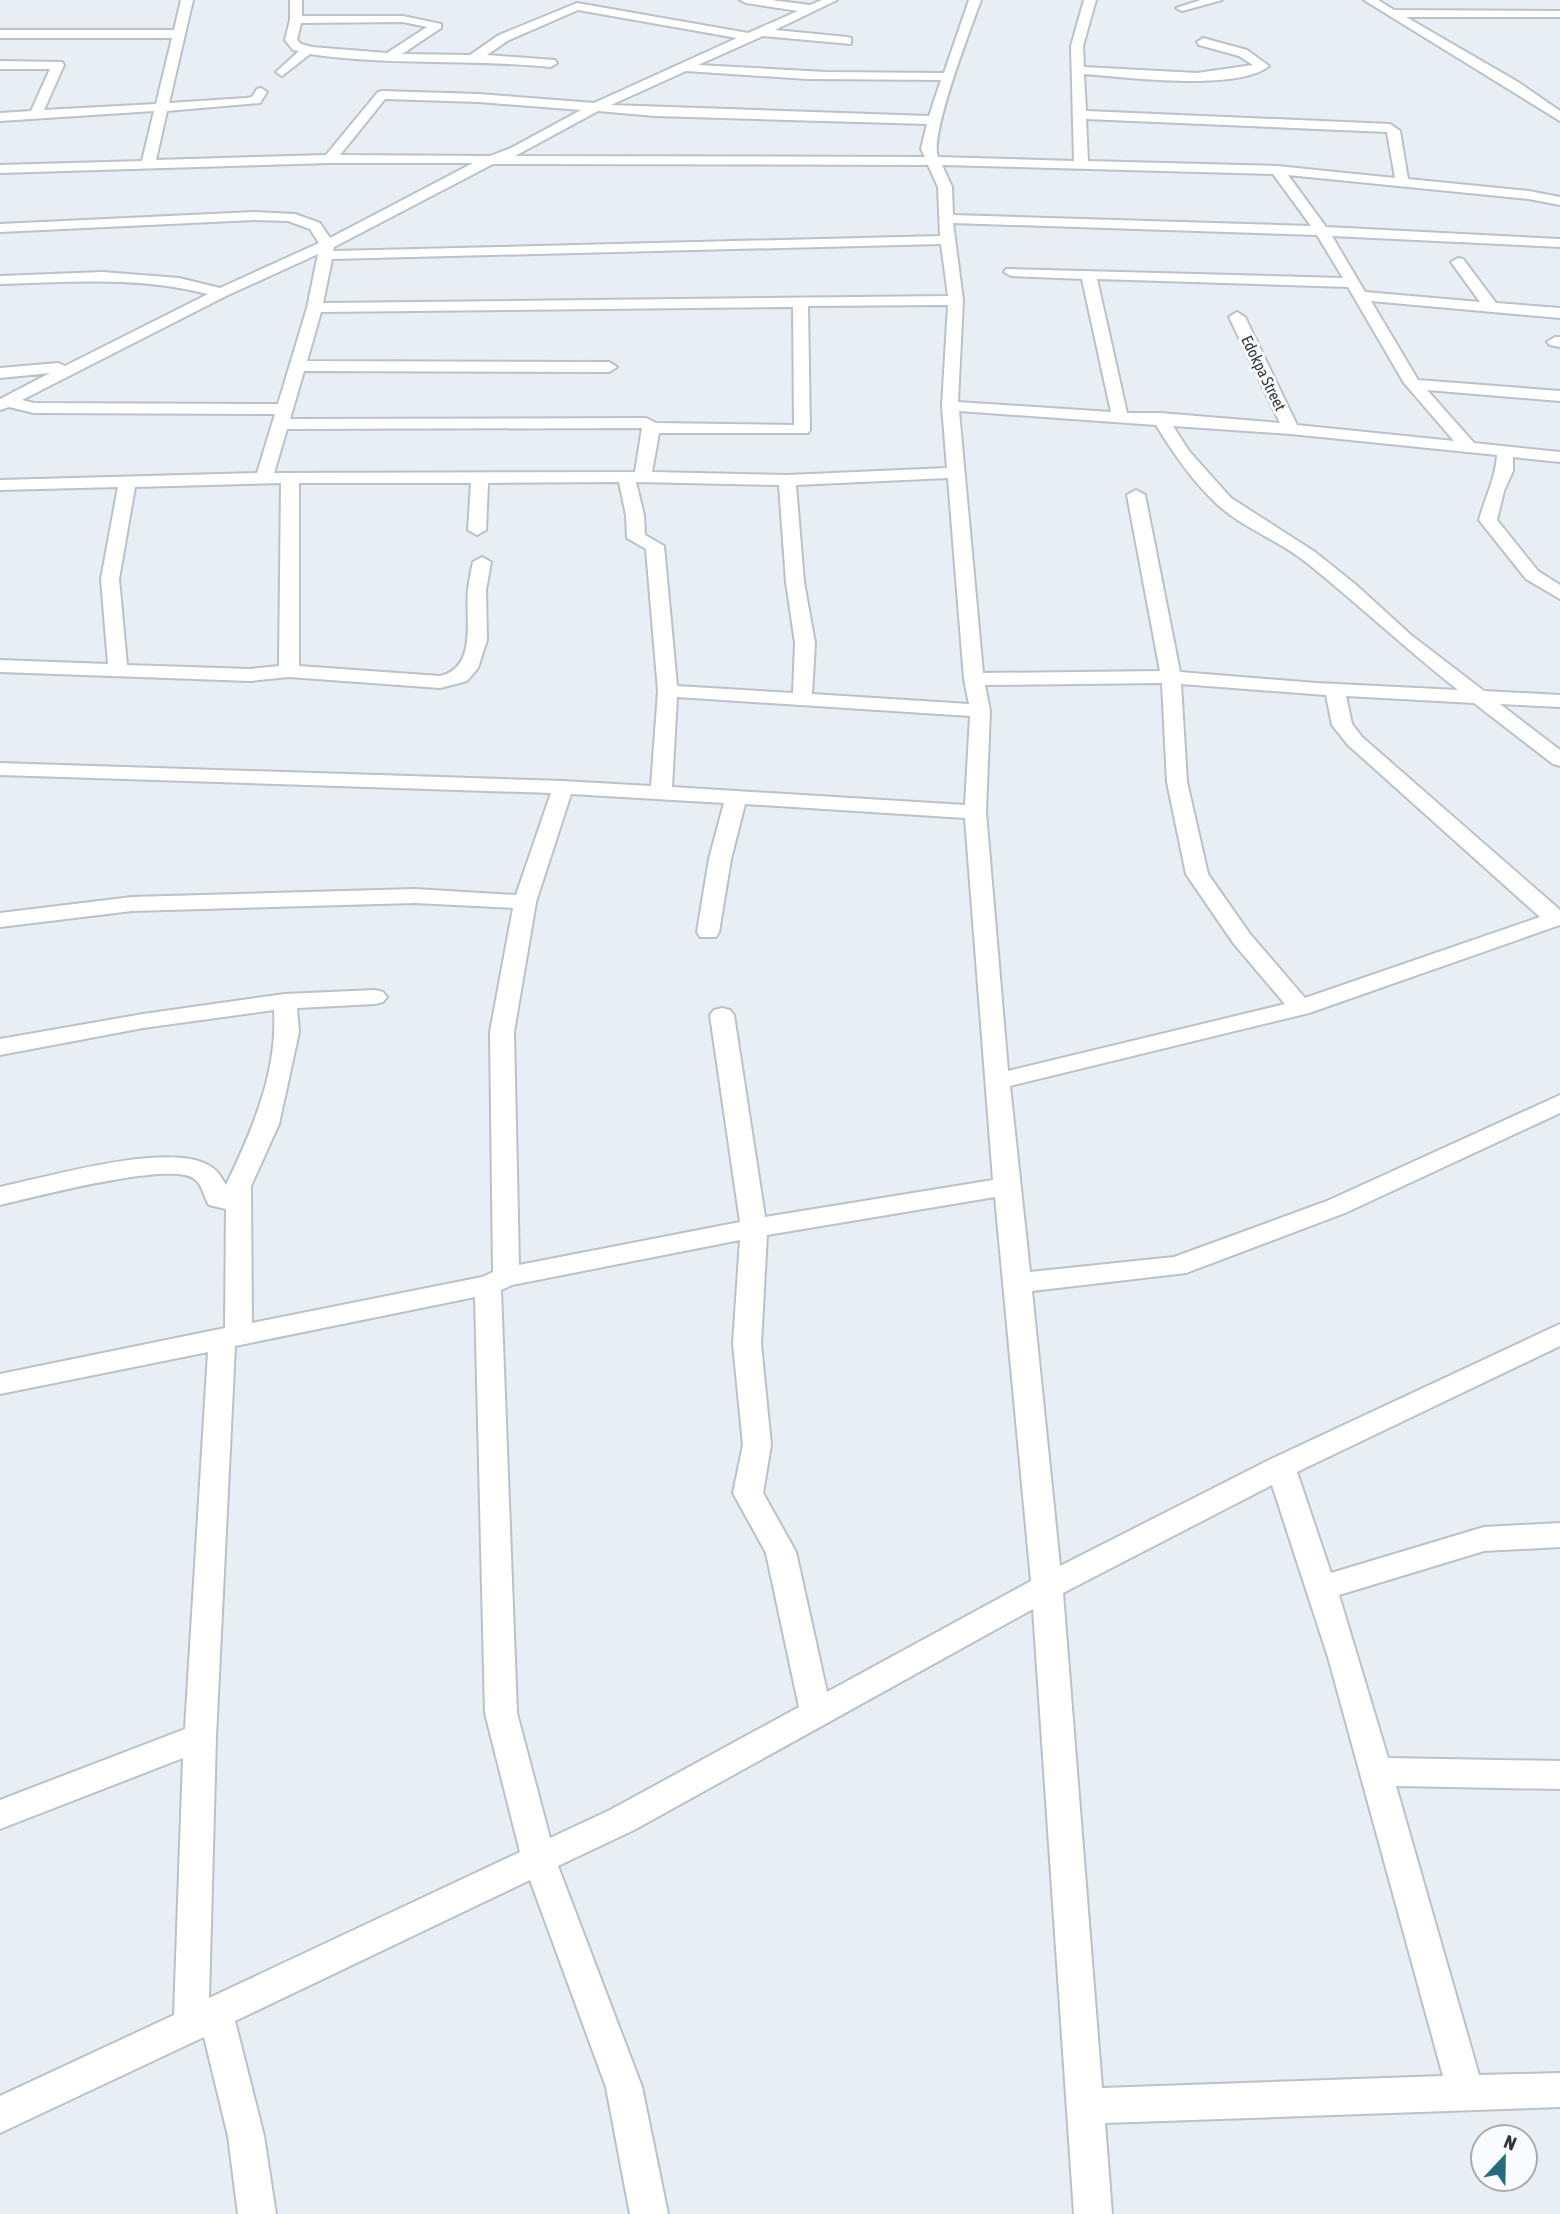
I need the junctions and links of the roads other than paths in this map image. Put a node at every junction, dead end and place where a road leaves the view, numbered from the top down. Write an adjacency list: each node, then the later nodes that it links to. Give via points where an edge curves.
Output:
1 (187, 0): 16 (street)
2 (296, 0): 14 (street)
3 (746, 0): 11 (street)
4 (831, 0): 11 (street)
5 (975, 0): 29 (street)
6 (1090, 0): 27 (street, via 1077,46)
7 (1216, 0): 10 (street)
8 (1370, 0): 12 (street)
9 (576, 3): 17 (street); 22 (street, via 503,38)
10 (1181, 8)
11 (813, 9): 17 (street)
12 (1393, 13): 13 (street); 32 (street)
13 (1560, 14)
14 (296, 20): 20 (street, via 291,40); 21 (street, via 437,24)
15 (0, 34): 16 (street)
16 (177, 34): 34 (street)
17 (756, 34): 18 (street); 26 (street)
18 (847, 41)
19 (1203, 42): 27 (street, via 1243,53 1263,66 1222,75)
20 (307, 50): 21 (street); 28 (street)
21 (388, 57): 23 (street)
22 (474, 58): 23 (street); 24 (street)
23 (440, 60): 31 (street)
24 (551, 63)
25 (0, 65): 36 (street, via 58,65)
26 (685, 68): 29 (street); 35 (street)
27 (1077, 70): 37 (street)
28 (282, 72)
29 (950, 77): 40 (street)
30 (261, 92): 34 (street, via 256,100 246,102)
31 (382, 95): 35 (street); 41 (street)
32 (1540, 104): 33 (street); 39 (street)
33 (1559, 104)
34 (160, 107): 36 (street); 44 (street)
35 (596, 107): 40 (street); 42 (street, via 516,151)
36 (36, 114): 38 (street)
37 (1079, 115): 45 (street); 48 (street, via 1390,128)
38 (0, 117)
39 (1560, 117)
40 (934, 120): 43 (street, via 928,149)
41 (330, 159): 42 (street); 44 (street)
42 (490, 160): 43 (street); 54 (street)
43 (933, 161): 45 (street); 51 (street, via 944,187)
44 (148, 164): 46 (street)
45 (1081, 164): 47 (street)
46 (0, 169)
47 (1277, 170): 48 (street); 52 (street)
48 (1402, 181): 49 (street)
49 (1560, 201)
50 (0, 228): 54 (street, via 290,216 315,226)
51 (947, 229): 52 (street); 54 (street); 61 (street)
52 (1322, 231): 53 (street); 59 (street)
53 (1560, 243)
54 (327, 250): 60 (street); 64 (street)
55 (1458, 262): 63 (street)
56 (1011, 271): 57 (street)
57 (1088, 274): 59 (street); 75 (street)
58 (0, 280): 60 (street, via 103,276 179,282)
59 (1357, 290): 63 (street); 71 (street)
60 (221, 293): 67 (street)
61 (956, 300): 62 (street); 74 (street)
62 (800, 303): 64 (street); 78 (street, via 802,430)
63 (1491, 306): 65 (street)
64 (315, 308): 68 (street)
65 (1560, 313)
66 (1237, 317): 79 (street, Edokpa Street)
67 (76, 366): 70 (street); 73 (street)
68 (297, 366): 69 (street); 76 (street)
69 (609, 367)
70 (0, 373)
71 (1414, 384): 72 (street); 80 (street)
72 (1560, 396)
73 (4, 403): 76 (street)
74 (950, 406): 75 (street); 83 (street)
75 (1120, 415): 77 (street)
76 (282, 417): 78 (street, via 646,424); 85 (street)
77 (1160, 418): 79 (street); 102 (street, via 1182,454 1225,502 1308,556 1404,639)
78 (652, 428): 84 (street)
79 (1291, 429): 80 (street)
80 (1470, 449): 81 (street)
81 (1504, 453): 82 (street); 94 (street, via 1505,471 1488,520 1532,575)
82 (1560, 457)
83 (957, 473): 88 (street); 99 (street)
84 (634, 477): 86 (street); 88 (street); 101 (street, via 636,538 655,546)
85 (264, 478): 87 (street); 89 (street)
86 (480, 478): 87 (street); 92 (street)
87 (290, 480): 97 (street)
88 (787, 480): 103 (street, via 805,643)
89 (127, 482): 90 (street); 96 (street, via 110,579)
90 (0, 485)
91 (1136, 495): 98 (street)
92 (477, 530)
93 (481, 562): 97 (street, via 478,640 460,677 440,682)
94 (1560, 593)
95 (0, 666): 96 (street)
96 (118, 671): 97 (street, via 250,676)
97 (289, 671)
98 (1171, 677): 99 (street); 100 (street); 118 (street, via 1177,782 1197,873 1241,939)
99 (974, 679): 105 (street)
100 (1335, 690): 102 (street); 113 (street, via 1342,725 1355,741)
101 (668, 691): 103 (street); 109 (street)
102 (1482, 697): 104 (street); 106 (street)
103 (802, 699): 105 (street)
104 (1560, 701)
105 (980, 711): 111 (street)
106 (1560, 760)
107 (0, 769): 108 (street)
108 (563, 787): 109 (street); 112 (street)
109 (661, 793): 110 (street)
110 (736, 797): 111 (street); 115 (street)
111 (975, 812): 121 (street)
112 (525, 902): 114 (street, via 415,896 145,904); 127 (street, via 502,1032)
113 (1558, 918): 118 (street)
114 (0, 920)
115 (708, 932)
116 (375, 997): 117 (street)
117 (285, 1001): 120 (street, via 142,1020); 125 (street, via 287,1032 272,1105 238,1186)
118 (1301, 1008): 121 (street)
119 (722, 1015): 126 (street)
120 (0, 1048)
121 (998, 1081): 123 (street)
122 (1560, 1103): 128 (street, via 1336,1207 1177,1266)
123 (1006, 1186): 126 (street); 128 (street)
124 (0, 1196): 125 (street, via 177,1165 195,1168 213,1181 218,1199)
125 (238, 1203): 130 (street)
126 (754, 1228): 127 (street); 136 (street, via 747,1345 757,1445 748,1493 781,1552)
127 (497, 1281): 130 (street); 141 (street, via 501,1713)
128 (1018, 1283): 134 (street)
129 (1560, 1334): 132 (street)
130 (230, 1338): 131 (street); 137 (street)
131 (0, 1384)
132 (1282, 1467): 134 (street); 135 (street)
133 (1560, 1535): 135 (street, via 1483,1539)
134 (1047, 1587): 136 (street); 145 (street)
135 (1321, 1588): 138 (street)
136 (816, 1714): 141 (street)
137 (200, 1737): 140 (street); 142 (street)
138 (1377, 1772): 139 (street); 144 (street)
139 (1560, 1775)
140 (0, 1815)
141 (539, 1860): 142 (street); 148 (street, via 624,2087)
142 (203, 2020): 146 (street); 147 (street, via 246,2136)
143 (1560, 2090): 144 (street)
144 (1465, 2091): 145 (street)
145 (1086, 2106): 149 (street)
146 (0, 2115)
147 (257, 2214)
148 (649, 2214)
149 (1093, 2214)

